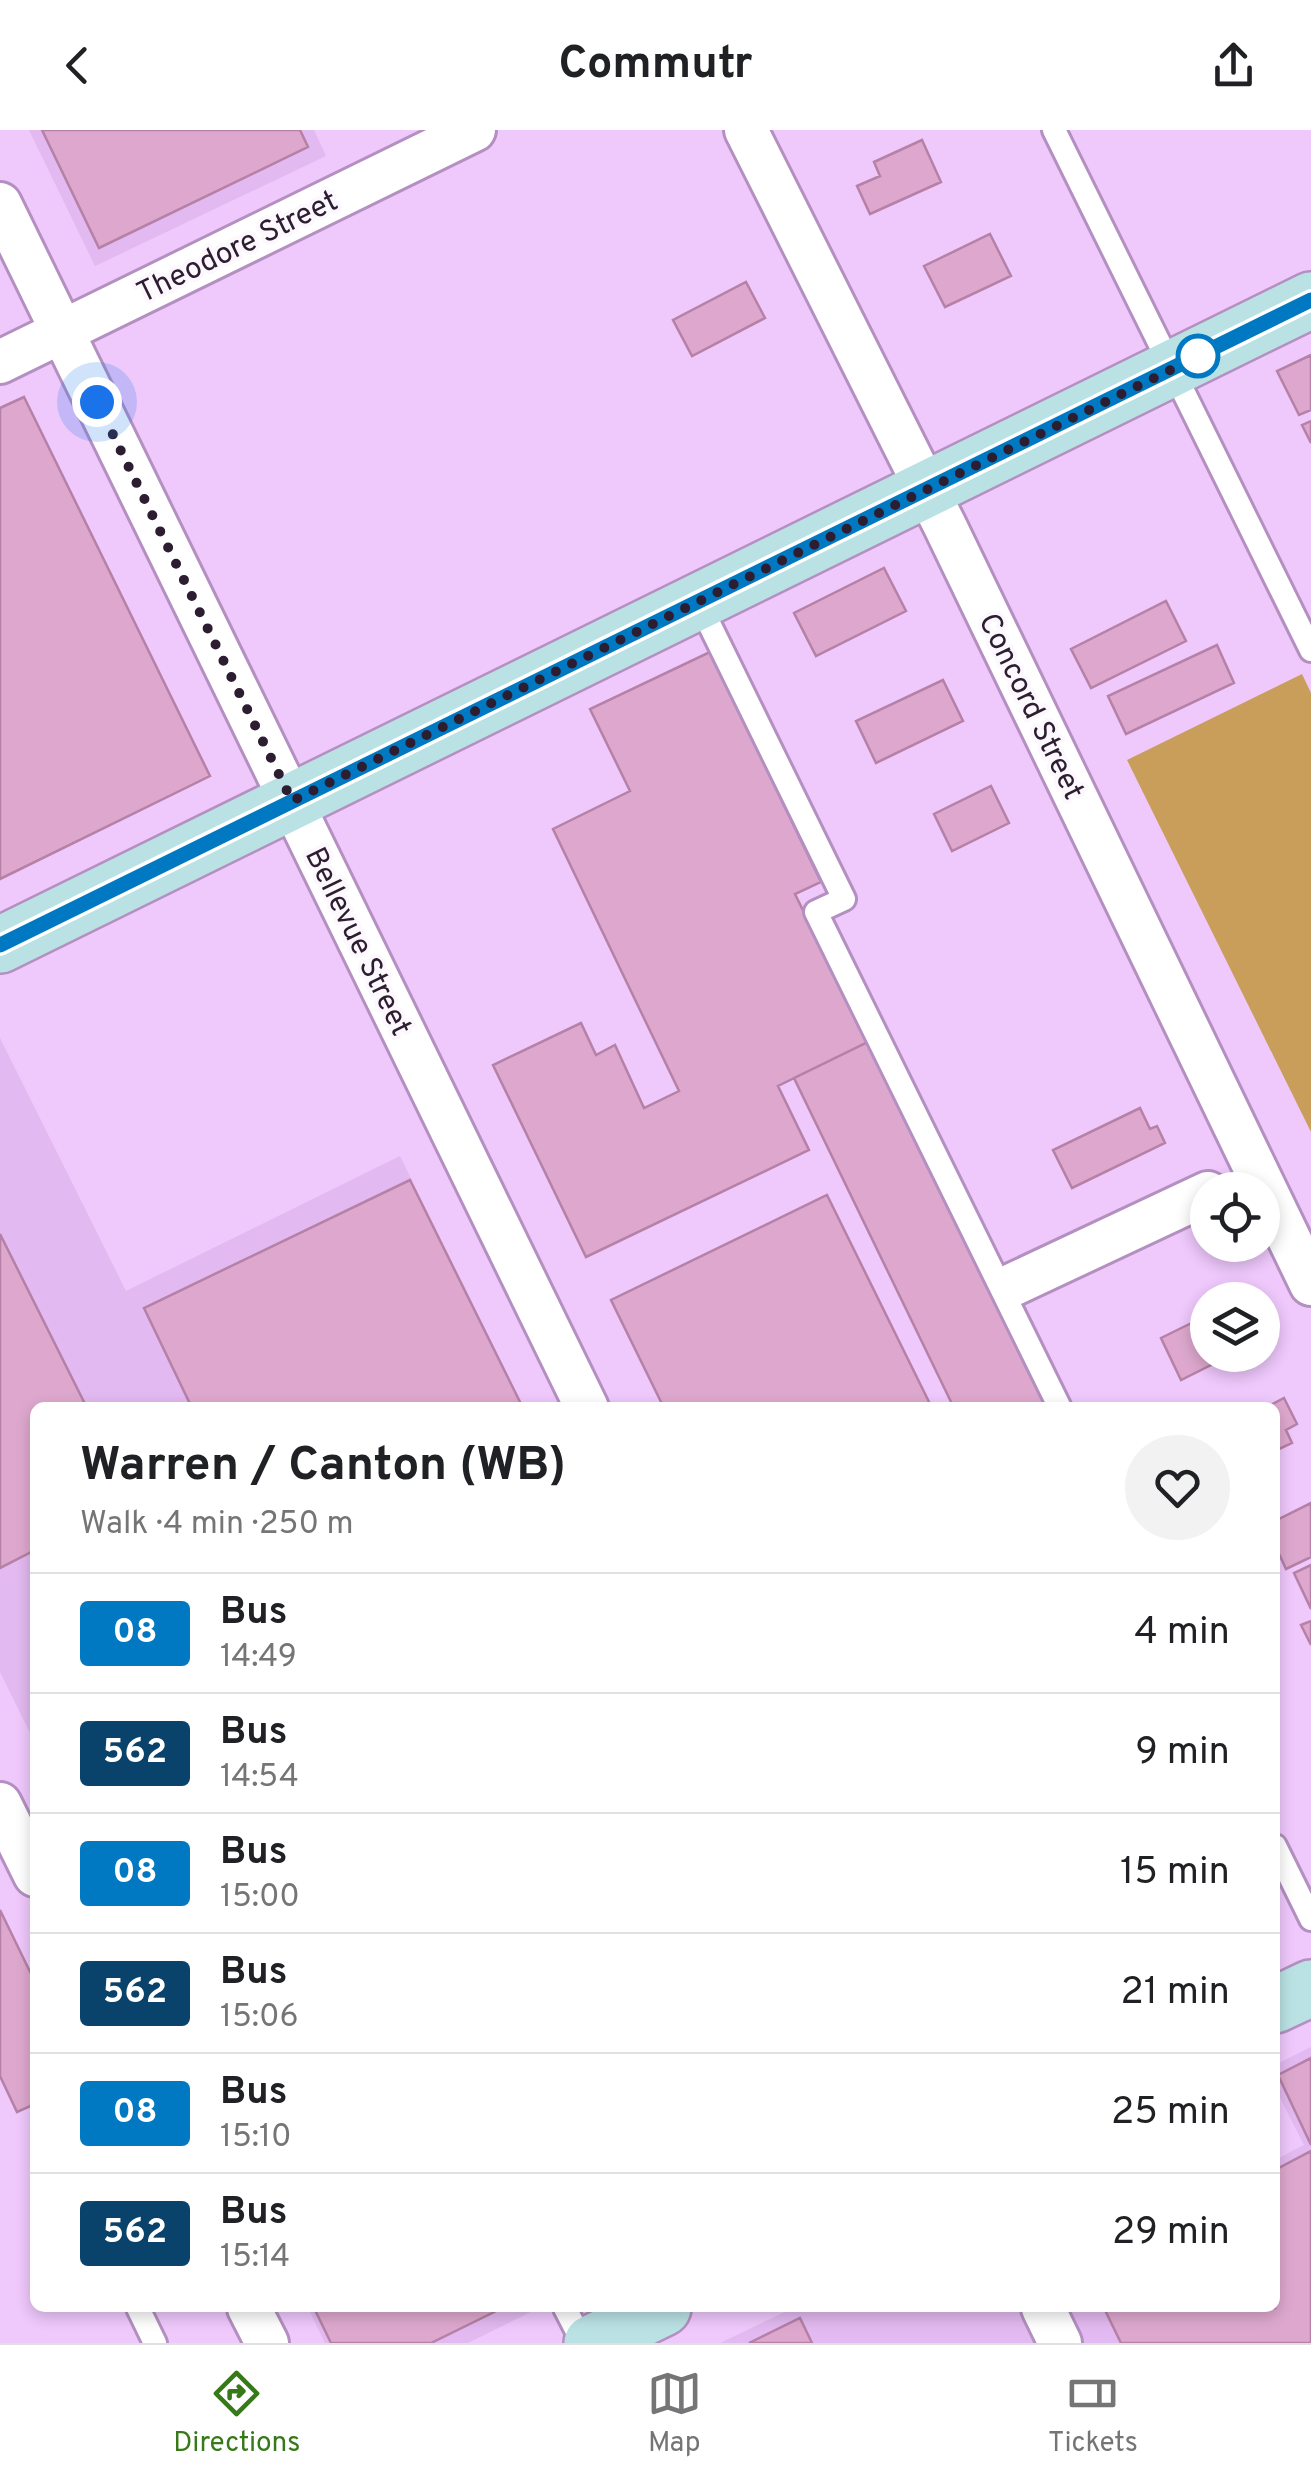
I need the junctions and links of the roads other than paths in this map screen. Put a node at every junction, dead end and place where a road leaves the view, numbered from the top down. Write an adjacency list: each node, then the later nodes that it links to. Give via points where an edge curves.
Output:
1 (474, 130): 6 (street, Theodore Street)
2 (746, 130): 9 (street, Concord Street)
3 (1054, 130): 8 (lane)
4 (0, 204): 6 (street, Bellevue Street)
5 (1311, 300): 8 (main road)
6 (62, 332): 7 (street, Theodore Street); 12 (street, Bellevue Street)
7 (0, 362)
8 (1172, 368): 9 (main road); 11 (lane)
9 (926, 488): 10 (main road); 14 (street, Concord Street)
10 (698, 602): 12 (main road); 20 (lane, via 844,900 816,912)
11 (1311, 650)
12 (292, 801): 13 (main road); 19 (street, Bellevue Street)
13 (0, 944)
14 (1256, 1170): 15 (street); 17 (street, Concord Street)
15 (1252, 1172)
16 (1190, 1200): 18 (street)
17 (1311, 1284)
18 (1012, 1285)
19 (584, 1402)
20 (1057, 1402)
21 (0, 1804): 23 (street)
22 (1280, 1856): 24 (lane)
23 (30, 1865)
24 (1311, 1919)
25 (1311, 1988): 26 (main road)
26 (1280, 2003)
27 (140, 2312): 32 (lane)
28 (251, 2312): 33 (street)
29 (568, 2312): 34 (lane)
30 (655, 2312): 35 (main road)
31 (1045, 2312): 36 (street)
32 (155, 2343)
33 (267, 2343)
34 (584, 2343)
35 (592, 2343)
36 (1060, 2343)

